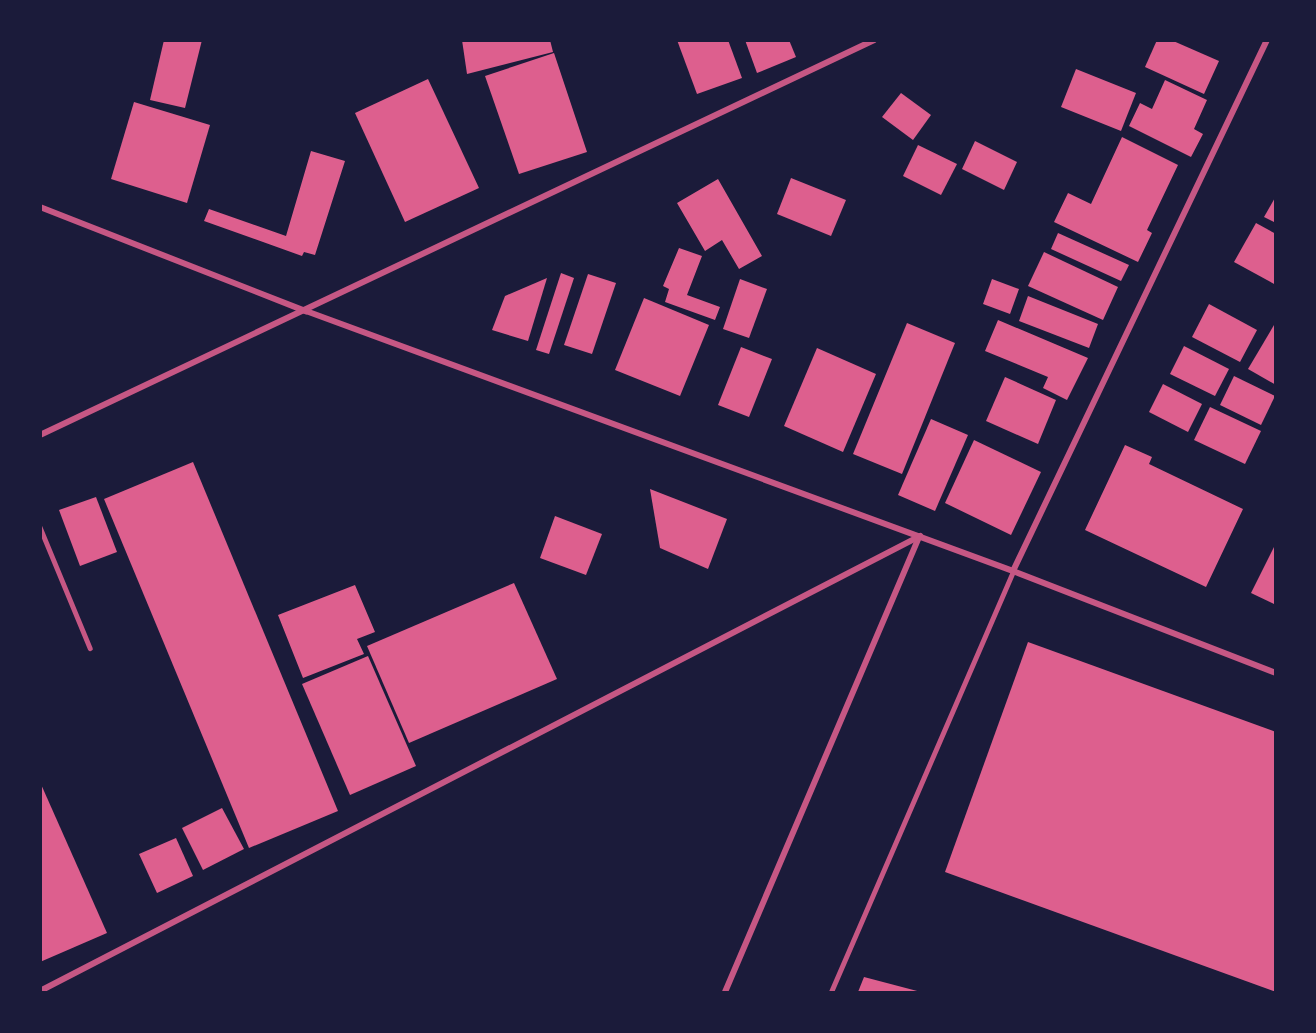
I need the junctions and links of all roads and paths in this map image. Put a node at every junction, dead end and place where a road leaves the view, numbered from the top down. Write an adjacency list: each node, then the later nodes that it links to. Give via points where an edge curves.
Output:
1 (874, 40): 4 (street)
2 (1267, 40): 8 (street)
3 (40, 207): 4 (street)
4 (306, 311): 5 (street); 7 (street)
5 (40, 435)
6 (40, 527): 9 (lane)
7 (920, 536): 8 (street); 11 (street); 12 (street)
8 (1013, 571): 10 (street); 13 (lane)
9 (90, 648)
10 (1275, 673)
11 (40, 991)
12 (725, 993)
13 (831, 993)

